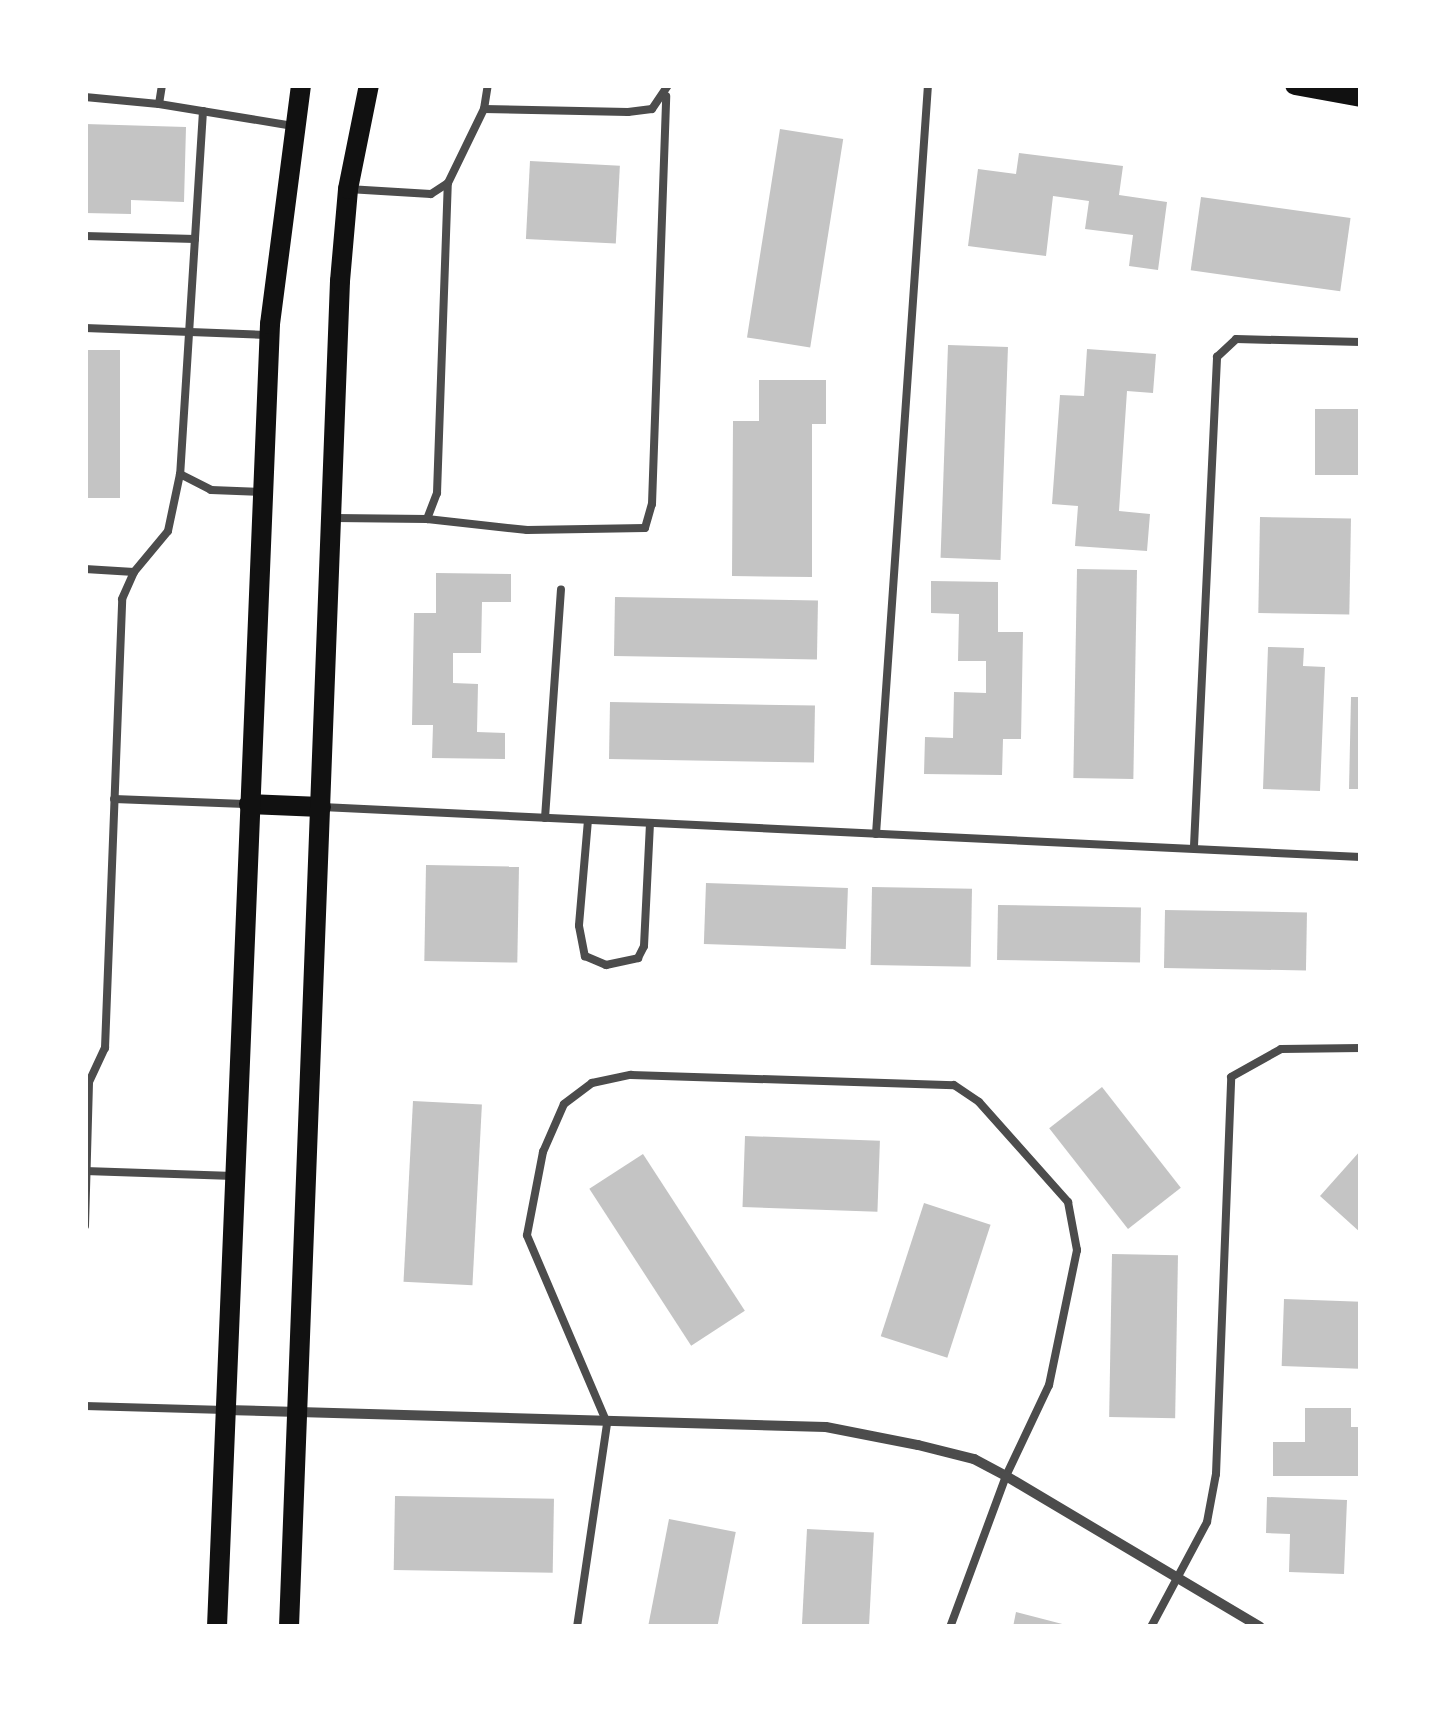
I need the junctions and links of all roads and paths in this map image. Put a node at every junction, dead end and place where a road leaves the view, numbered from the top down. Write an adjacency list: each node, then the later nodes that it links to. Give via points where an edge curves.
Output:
1 (162, 85): 11 (lane)
2 (301, 85): 14 (main road)
3 (369, 85): 16 (main road)
4 (488, 85): 12 (lane)
5 (668, 85): 8 (lane)
6 (928, 85): 36 (lane)
7 (1294, 85): 10 (main road)
8 (666, 96): 12 (lane, via 652,109 614,113); 26 (lane, via 646,528 528,530)
9 (85, 97): 11 (lane)
10 (1361, 97)
11 (159, 104): 13 (lane)
12 (484, 109): 15 (lane)
13 (203, 111): 14 (lane); 18 (lane)
14 (293, 126): 21 (main road)
15 (448, 183): 16 (lane, via 430,194); 26 (lane, via 443,418 437,493)
16 (348, 189): 25 (main road)
17 (85, 236): 18 (lane)
18 (194, 240): 20 (lane)
19 (85, 328): 20 (lane)
20 (190, 332): 21 (lane); 23 (lane)
21 (270, 335): 24 (main road)
22 (1361, 342): 37 (lane, via 1236,339 1218,358)
23 (180, 474): 24 (lane, via 211,490); 28 (lane, via 168,531)
24 (262, 492): 31 (main road)
25 (331, 518): 26 (lane); 32 (main road)
26 (427, 519)
27 (85, 568): 28 (lane)
28 (134, 572): 30 (lane, via 122,599)
29 (561, 590): 33 (lane)
30 (114, 798): 31 (lane); 41 (lane, via 105,1048)
31 (249, 804): 32 (main road); 43 (main road)
32 (321, 807): 33 (lane); 47 (main road)
33 (545, 818): 34 (lane)
34 (588, 820): 35 (lane); 35 (lane, via 579,926 585,956 606,966 638,958 644,946)
35 (650, 823): 36 (lane)
36 (876, 834): 37 (lane)
37 (1194, 846): 38 (lane)
38 (1361, 857)
39 (1361, 1048): 50 (lane, via 1281,1050 1231,1077 1216,1474 1206,1522)
40 (85, 1064): 41 (lane)
41 (97, 1065): 42 (lane, via 89,1082)
42 (86, 1170): 43 (lane); 44 (lane)
43 (234, 1176): 46 (main road)
44 (85, 1226)
45 (85, 1406): 46 (lane)
46 (225, 1410): 47 (street); 51 (main road)
47 (298, 1412): 48 (street); 52 (main road)
48 (607, 1423): 49 (street, via 826,1428 974,1459); 49 (lane, via 528,1234 543,1152 564,1104 592,1082 631,1075 954,1085 979,1102 1068,1202 1077,1250 1049,1385); 53 (lane)
49 (1006, 1476): 50 (street); 54 (lane)
50 (1176, 1580): 55 (lane); 56 (street)
51 (217, 1627)
52 (289, 1627)
53 (578, 1627)
54 (950, 1627)
55 (1150, 1627)
56 (1260, 1627)

